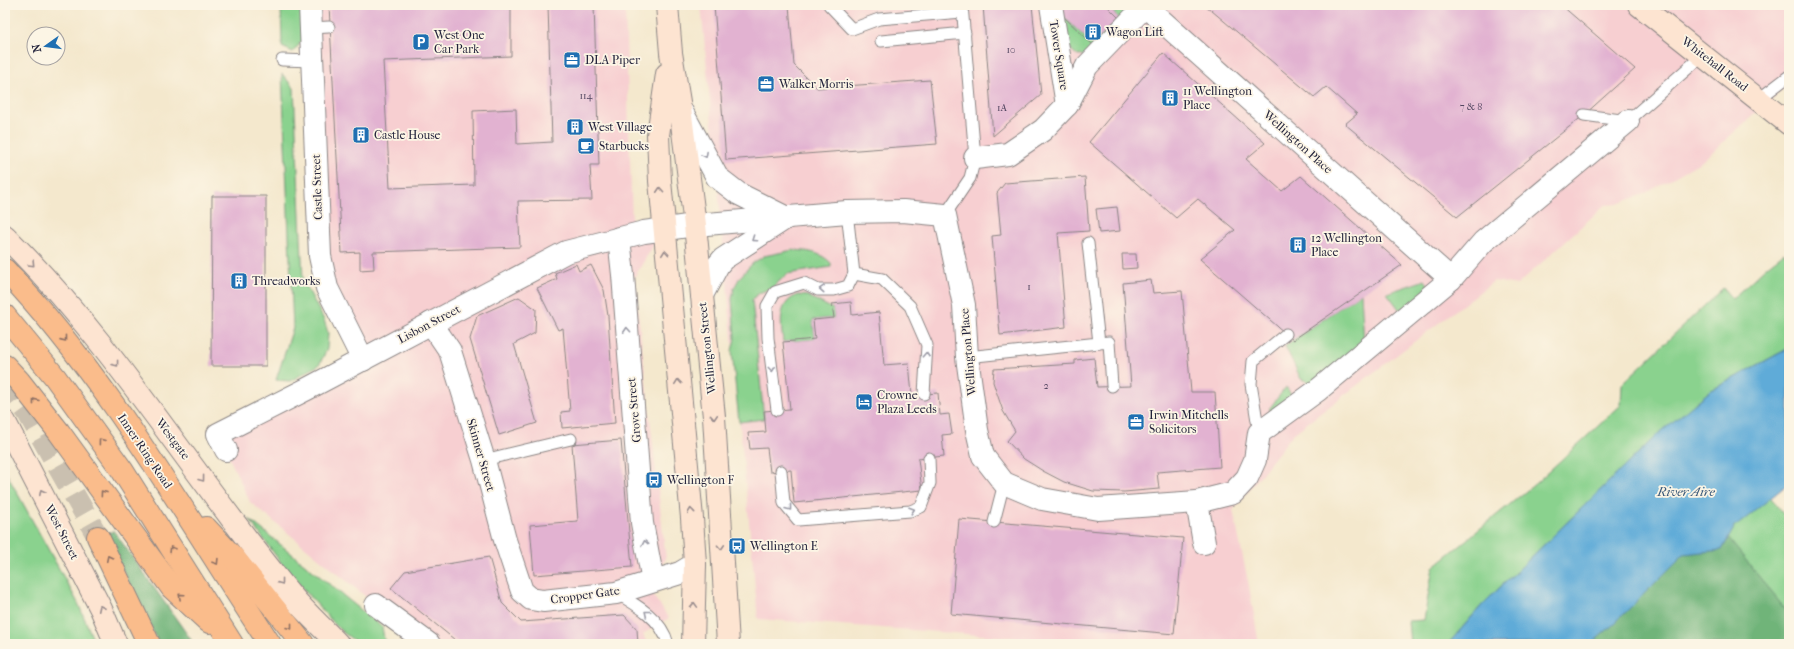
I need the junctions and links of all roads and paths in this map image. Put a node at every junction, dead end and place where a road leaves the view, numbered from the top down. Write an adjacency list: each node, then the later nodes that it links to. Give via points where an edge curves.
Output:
1 (310, 5): 13 (street, Castle Street, via 320,28)
2 (667, 5): 10 (street, Wellington Street)
3 (829, 5): 7 (lane, via 852,29 879,19)
4 (1051, 5): 16 (street, Tower Square)
5 (1145, 5): 16 (street, Wellington Place, via 1087,66); 32 (street, Wellington Place)
6 (1639, 5): 11 (street, Whitehall Road)
7 (962, 9): 8 (lane)
8 (965, 33): 9 (lane); 21 (lane)
9 (881, 41)
10 (671, 53): 17 (street, Wellington Street); 26 (street, Wellington Street, one-way to 10, via 658,135)
11 (1704, 55): 15 (street, Whitehall Road); 19 (lane)
12 (282, 60): 13 (lane)
13 (312, 61): 39 (street, Castle Street, via 320,256 327,288)
14 (1789, 76): 15 (lane)
15 (1759, 99): 20 (street, Whitehall Road)
16 (1067, 105): 21 (street, Wellington Place, via 1043,130 1008,154)
17 (680, 108): 24 (street, one-way to 24, via 716,177 739,194); 25 (street, Wellington Street)
18 (1584, 115): 19 (lane)
19 (1628, 121): 32 (street, via 1484,242)
20 (1789, 124)
21 (975, 158): 23 (lane, via 970,178)
22 (847, 212): 23 (street, via 903,211); 24 (street); 31 (lane)
23 (945, 214): 38 (street, Wellington Place, via 964,305)
24 (786, 217): 25 (street); 33 (street, one-way to 33, via 723,259)
25 (695, 225): 26 (street); 33 (street, Wellington Street)
26 (663, 229): 28 (street, Lisbon Street); 57 (street, Wellington Street, one-way to 26)
27 (5, 236): 67 (street, Westgate, one-way to 67, via 56,290 100,343 293,597)
28 (619, 238): 35 (street, Lisbon Street, via 566,252); 58 (street, Grove Street, one-way to 28, via 642,523 624,275)
29 (1088, 242): 37 (lane)
30 (5, 270): 52 (highway, Inner Ring Road, one-way to 52, via 75,351)
31 (854, 274): 42 (lane, one-way to 31, via 927,345 910,306 882,279); 43 (lane, one-way to 43, via 848,286 834,290 818,290 804,284 775,292 767,306 768,338)
32 (1451, 279): 45 (street, via 1318,390)
33 (702, 295): 71 (street, Wellington Street, one-way to 71, via 714,417)
34 (5, 316): 62 (highway, one-way to 34, via 122,470 55,376)
35 (431, 323): 39 (street, Lisbon Street); 49 (street, Skinner Street, via 450,352)
36 (1286, 334): 45 (lane, via 1253,361 1251,384)
37 (1099, 343): 38 (lane); 41 (lane, via 1109,342)
38 (967, 358): 51 (street, Wellington Place, via 983,456)
39 (363, 360): 47 (street, Lisbon Street, via 218,434)
40 (5, 366): 62 (highway, one-way to 40, via 172,588 59,432)
41 (1112, 386)
42 (924, 394)
43 (777, 410)
44 (5, 422): 63 (street, West Street, one-way to 44, via 101,609)
45 (1259, 433): 53 (street, Wellington Place, via 1256,460 1248,478 1233,493)
46 (571, 439): 49 (lane)
47 (226, 450)
48 (929, 458): 50 (lane, one-way to 48, via 784,503 798,520 854,517 910,511 921,507 930,483)
49 (484, 460): 59 (street, Skinner Street, via 505,540)
50 (781, 471)
51 (1004, 483): 53 (street, Wellington Place, via 1042,499 1098,509); 54 (lane)
52 (172, 492): 65 (highway, Inner Ring Road, one-way to 65); 66 (highway, one-way to 66, via 234,558)
53 (1197, 502): 56 (street)
54 (994, 522)
55 (98, 537): 64 (highway, one-way to 55)
56 (1204, 542)
57 (695, 564): 58 (street, Cropper Gate, via 680,573); 70 (street, Wellington Street, one-way to 57)
58 (653, 581): 60 (street, Cropper Gate)
59 (522, 591): 60 (street, Cropper Gate, via 531,599 543,601)
60 (616, 593): 69 (lane, one-way to 60, via 663,631 652,617)
61 (376, 605): 68 (street)
62 (231, 643)
63 (116, 644)
64 (149, 644)
65 (270, 644)
66 (303, 644)
67 (338, 644)
68 (428, 644)
69 (668, 644)
70 (693, 644)
71 (728, 644)

